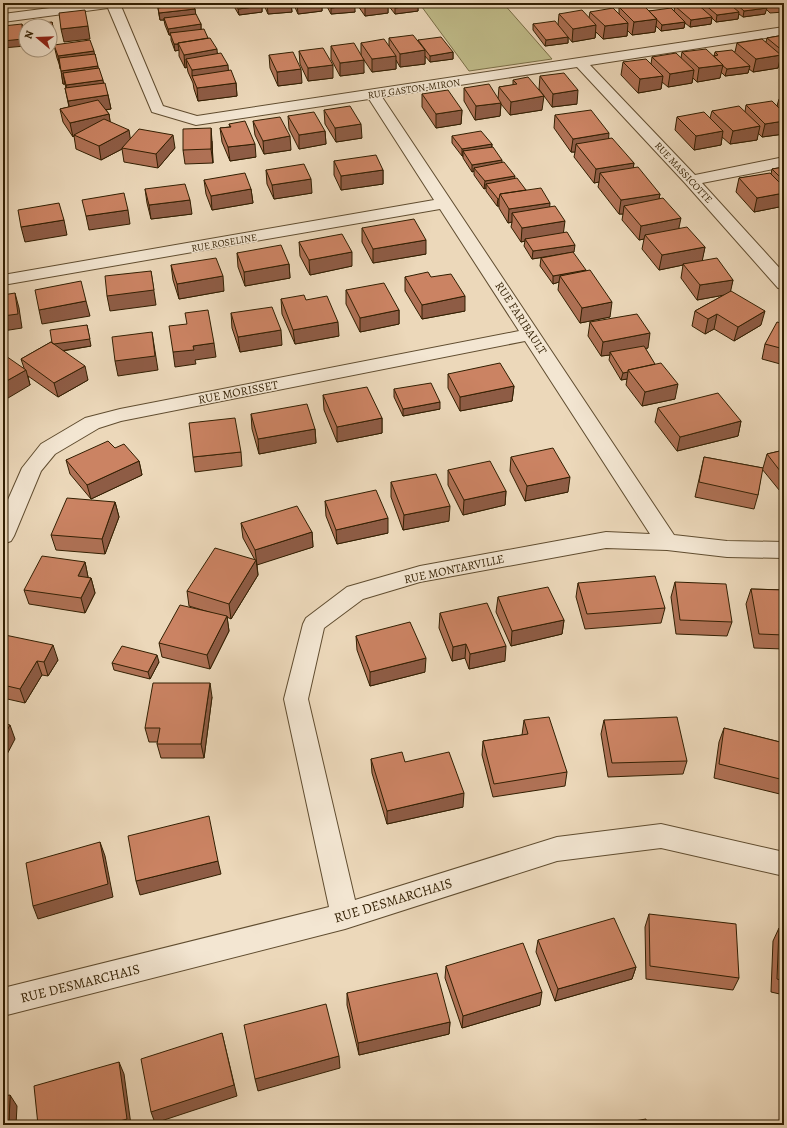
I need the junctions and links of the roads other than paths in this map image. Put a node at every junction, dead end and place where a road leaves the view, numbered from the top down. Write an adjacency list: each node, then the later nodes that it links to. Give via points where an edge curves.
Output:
1 (116, 3): 2 (street); 5 (street, RUE GASTON-MIRON, via 157,109 196,121)
2 (3, 18)
3 (784, 31): 4 (street, RUE GASTON-MIRON)
4 (581, 63): 5 (street, RUE GASTON-MIRON); 7 (street, RUE MASSICOTTE)
5 (373, 94): 8 (street, RUE FARIBAULT)
6 (784, 162): 7 (street)
7 (691, 180): 10 (street, RUE MASSICOTTE)
8 (445, 203): 9 (street, RUE ROSELINE); 11 (street, RUE FARIBAULT)
9 (3, 280)
10 (784, 284)
11 (531, 334): 12 (street, RUE MORISSET, via 120,415 92,423 48,449 32,468); 13 (street, RUE FARIBAULT)
12 (3, 536)
13 (667, 542): 14 (street, RUE MONTARVILLE, via 727,549); 16 (street, RUE MONTARVILLE, via 606,540 420,574 356,594 314,624 296,699)
14 (784, 550)
15 (784, 864): 16 (street, RUE DESMARCHAIS, via 661,836 557,849)
16 (345, 916): 17 (street, RUE DESMARCHAIS)
17 (3, 1002)

